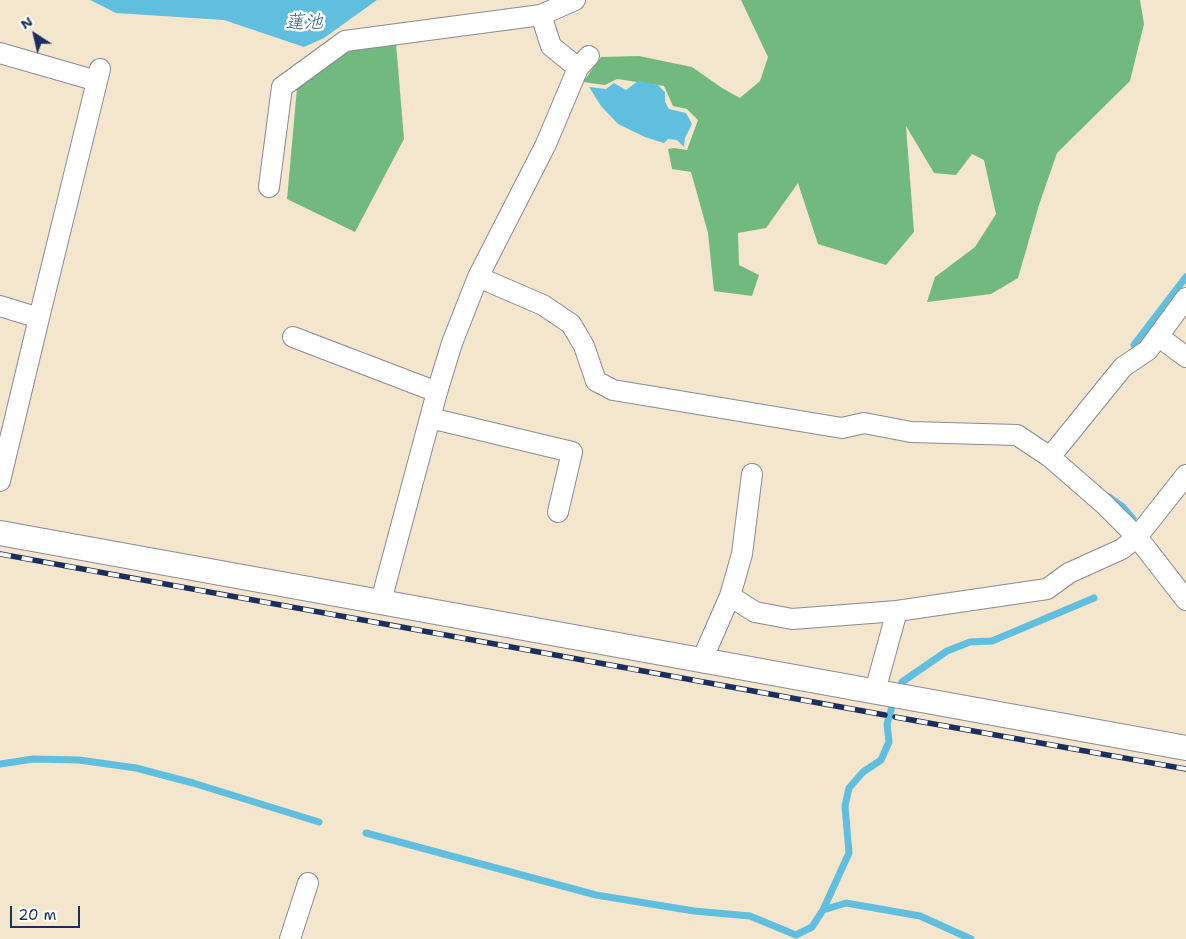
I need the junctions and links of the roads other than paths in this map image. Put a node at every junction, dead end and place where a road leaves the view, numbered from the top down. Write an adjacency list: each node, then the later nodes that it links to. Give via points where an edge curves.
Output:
1 (576, 0): 2 (street)
2 (541, 15): 4 (street, via 345,41 282,87); 5 (street, via 551,46 584,62)
3 (0, 53): 8 (street, via 99,75)
4 (269, 187)
5 (478, 277): 12 (street); 14 (street, via 543,305 571,324 584,346 596,381 613,390 842,428 864,423 911,432 1017,435)
6 (1186, 298): 9 (street)
7 (0, 306): 8 (street)
8 (38, 318): 17 (street)
9 (1158, 336): 11 (street); 14 (street, via 1148,350 1123,367)
10 (293, 337): 12 (street)
11 (1186, 357)
12 (437, 392): 13 (street)
13 (430, 418): 18 (street, via 572,452); 23 (street)
14 (1050, 457): 20 (street)
15 (752, 474): 21 (street, via 742,554)
16 (1186, 475): 20 (street)
17 (0, 481)
18 (558, 512)
19 (0, 532): 23 (street)
20 (1137, 537): 22 (street); 24 (street, via 1122,549 1069,574 1047,589)
21 (730, 596): 24 (street, via 755,612 792,619); 25 (street)
22 (1186, 600)
23 (381, 601): 25 (street)
24 (898, 610): 26 (street)
25 (702, 660): 26 (street)
26 (875, 691): 27 (street)
27 (1186, 748)
28 (308, 883): 29 (street)
29 (290, 939)

